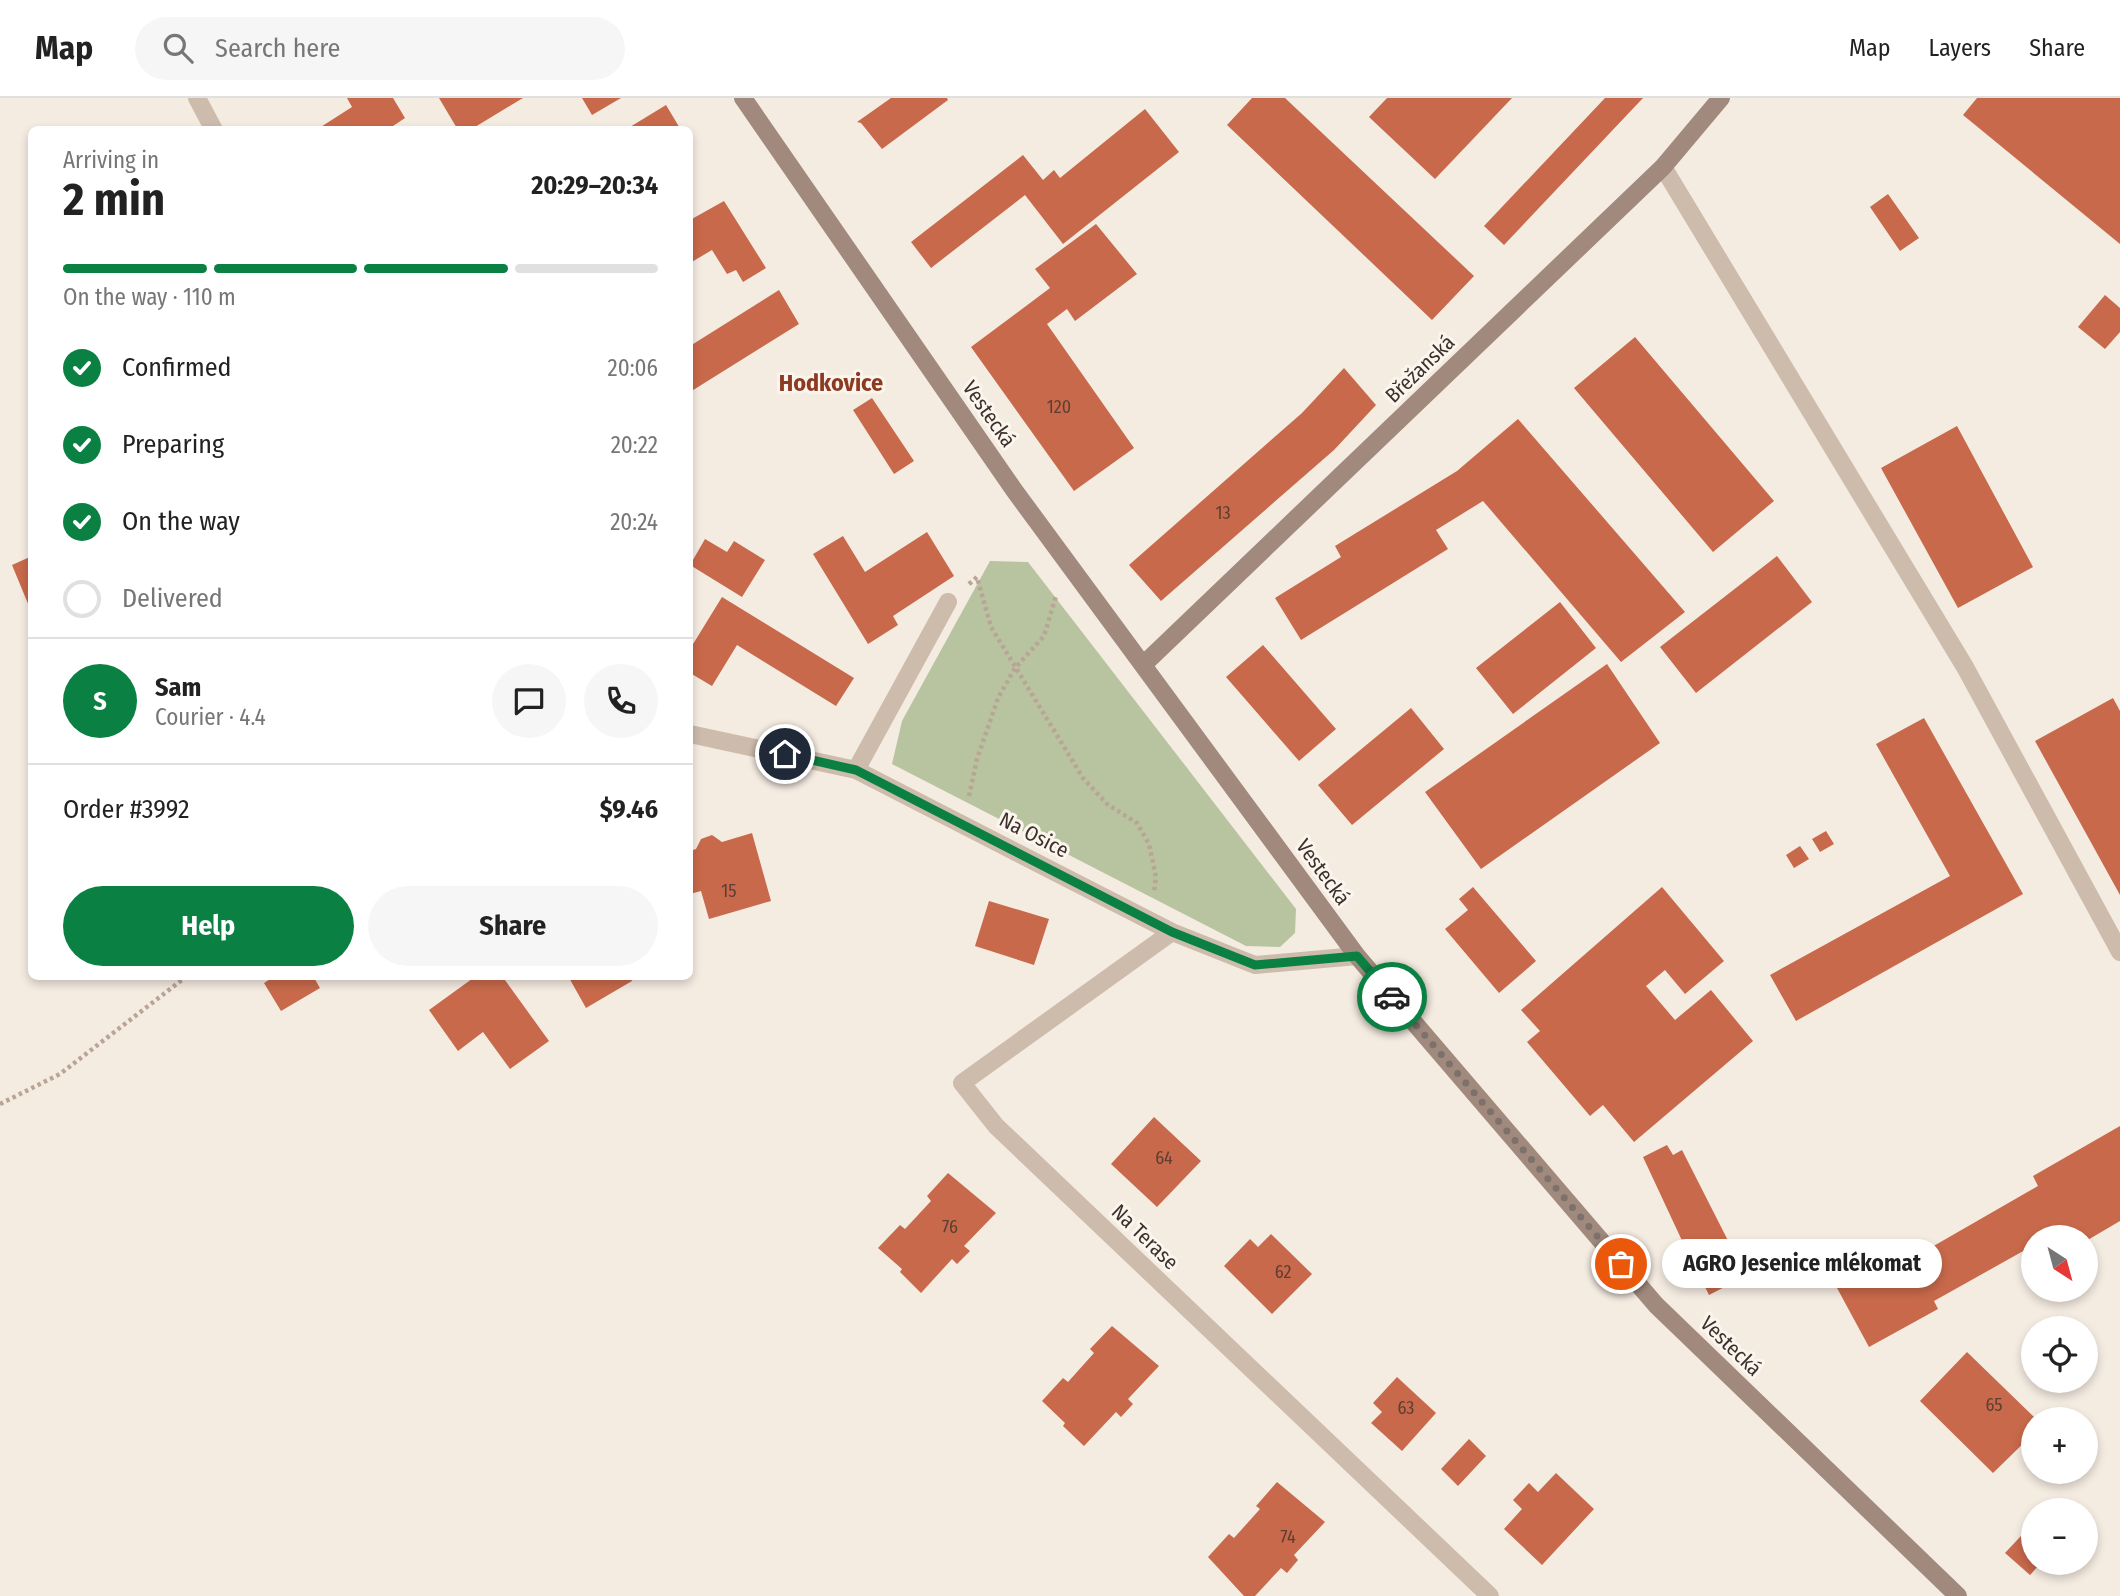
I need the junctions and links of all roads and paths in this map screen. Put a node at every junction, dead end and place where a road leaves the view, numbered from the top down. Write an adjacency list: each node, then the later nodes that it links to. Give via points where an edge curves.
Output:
1 (197, 98): 4 (street)
2 (743, 98): 6 (street, Vestecká)
3 (1721, 98): 5 (street, Břežanská)
4 (212, 126)
5 (1663, 167): 8 (street, Břežanská); 15 (street, via 1965,667)
6 (1067, 563): 8 (street, Vestecká); 9 (path, via 1044,636)
7 (948, 601): 9 (path, via 977,577 991,627); 11 (street)
8 (1143, 665): 16 (street, Vestecká)
9 (1015, 668): 12 (path, via 998,698 981,746); 13 (path, via 1083,778 1107,804 1136,823 1149,844 1157,877)
10 (693, 735): 11 (street, Na Osice)
11 (856, 770): 12 (street, Na Osice)
12 (963, 824): 13 (street, Na Osice)
13 (1148, 920): 14 (street, Na Osice)
14 (1172, 932): 16 (street, Na Osice, via 1255,965); 19 (street, Na Terase, via 962,1083 996,1126)
15 (2120, 952)
16 (1357, 956): 20 (street, Vestecká, via 1656,1305)
17 (182, 980): 18 (path, via 60,1074)
18 (0, 1104)
19 (1490, 1596)
20 (1958, 1596)

